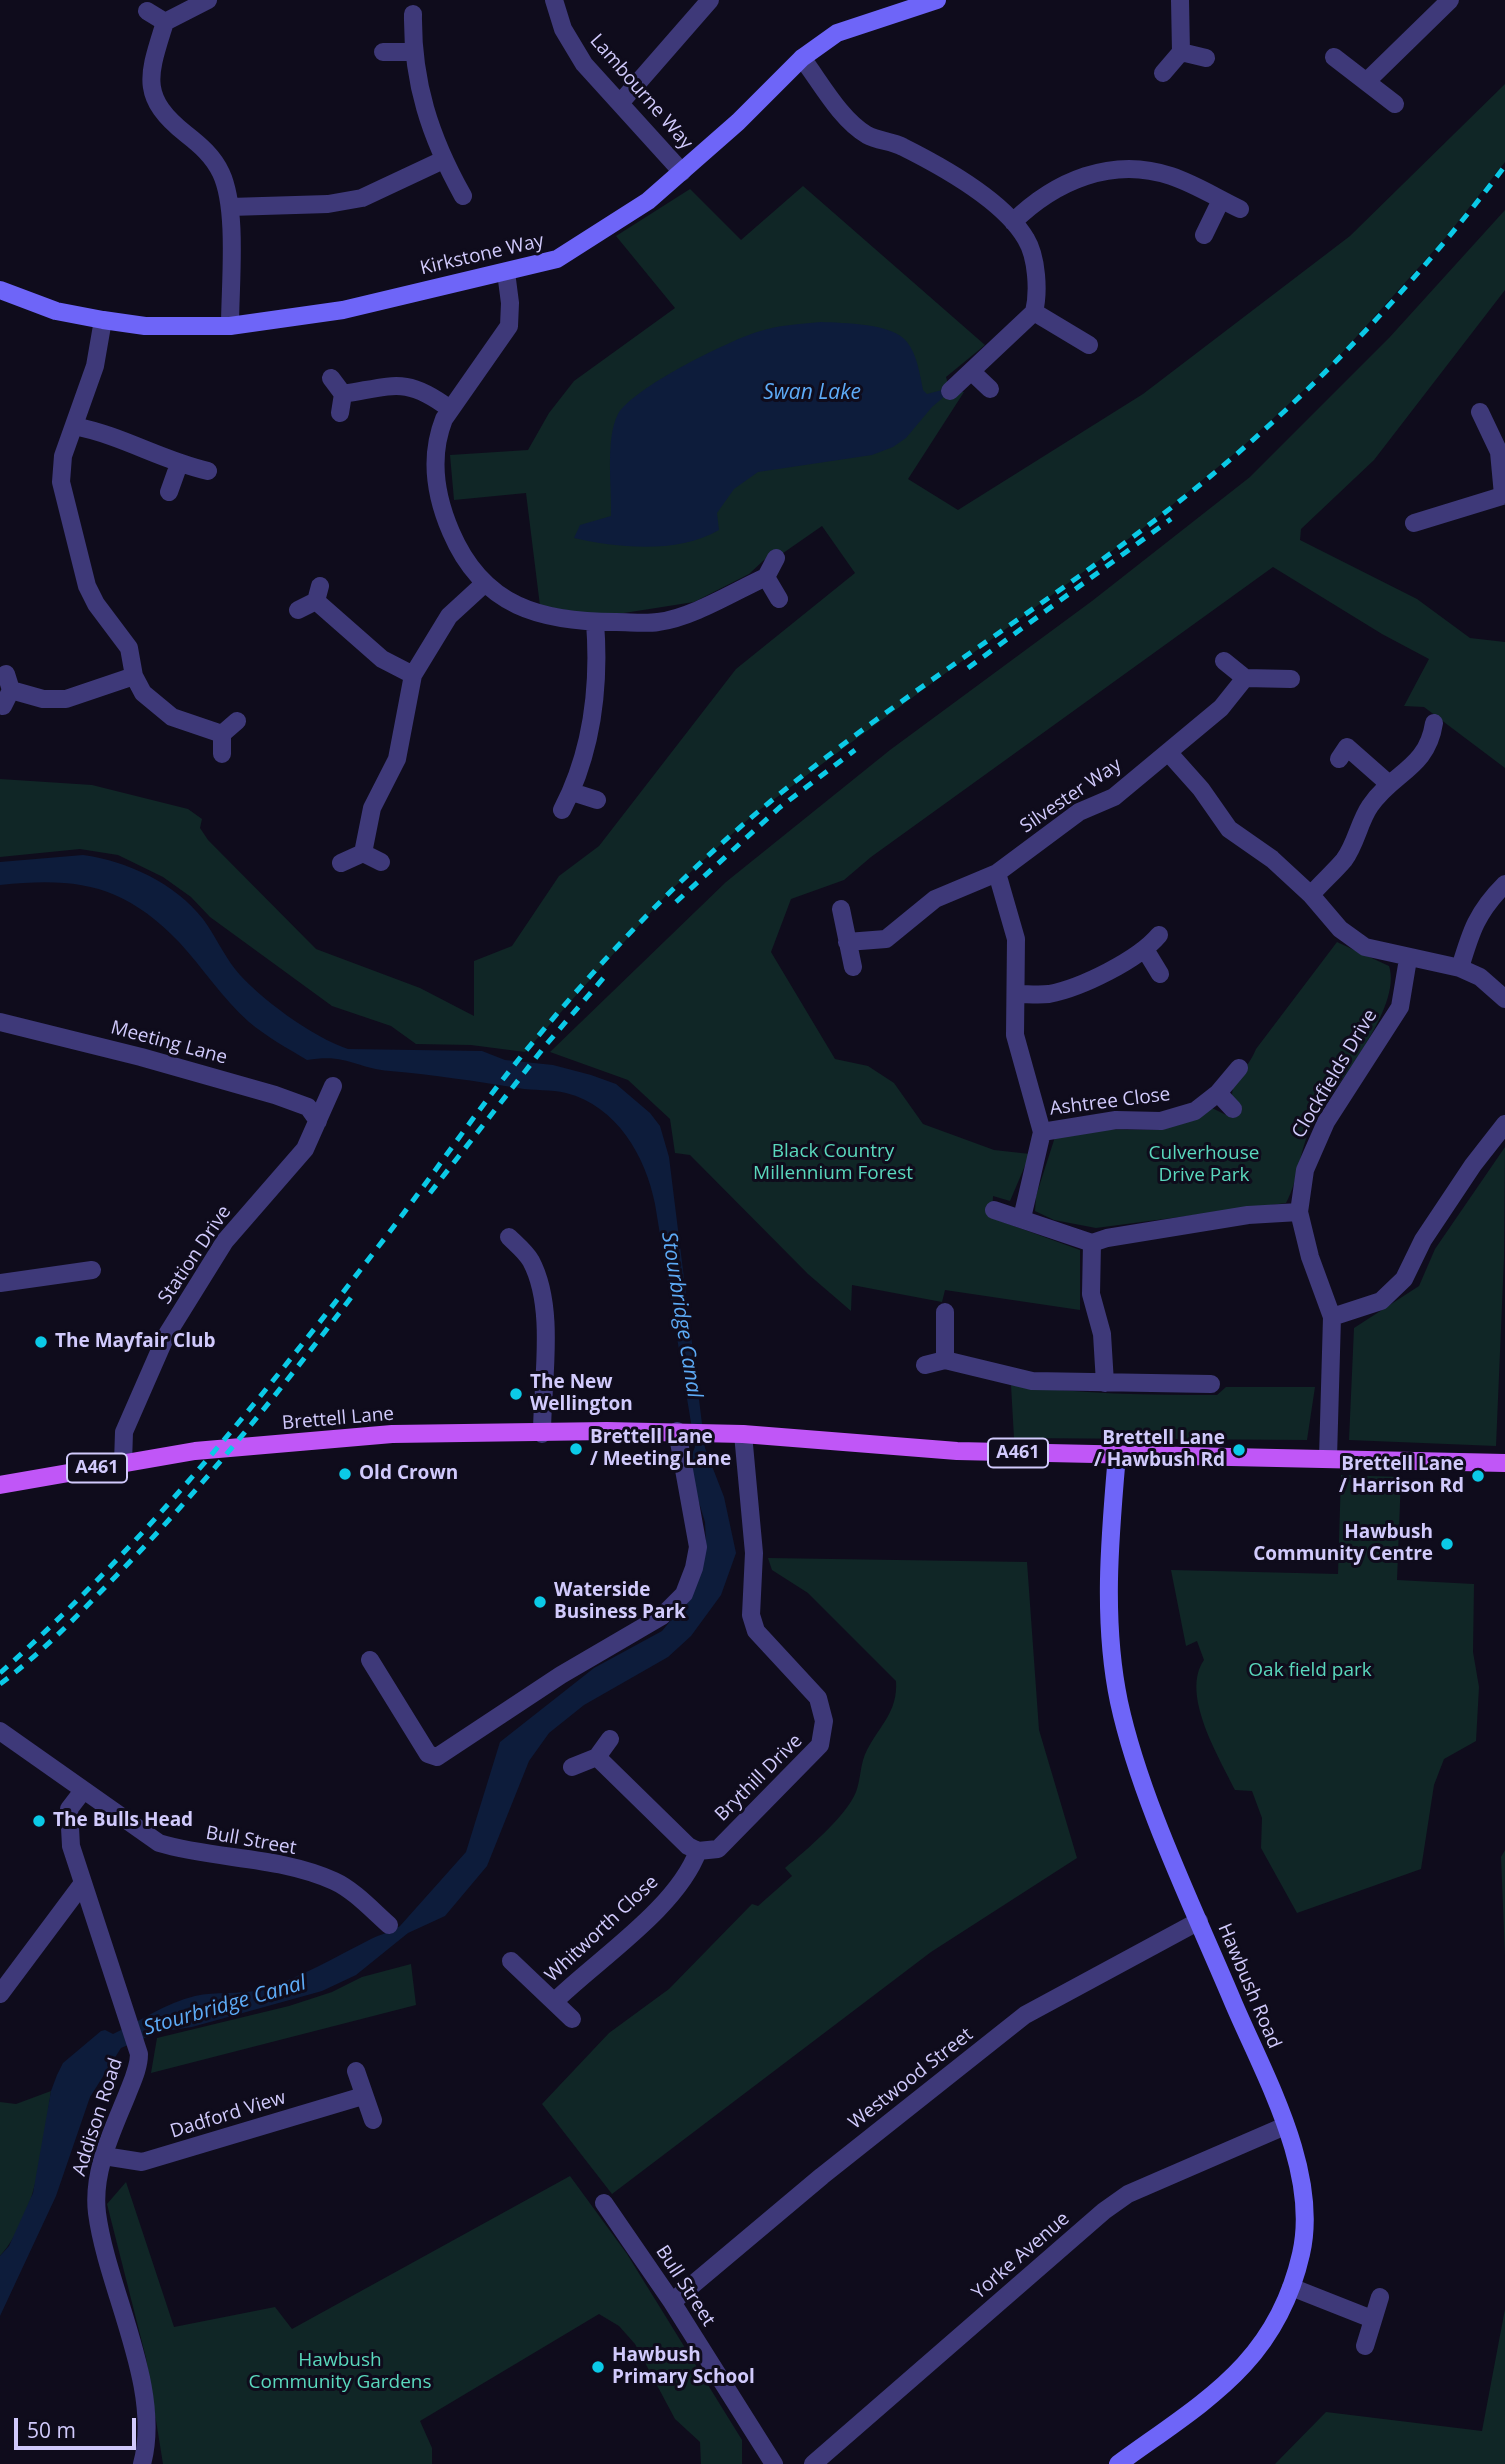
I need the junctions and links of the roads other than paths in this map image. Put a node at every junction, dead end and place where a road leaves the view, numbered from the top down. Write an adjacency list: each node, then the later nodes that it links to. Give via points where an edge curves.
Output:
1 (208, 0): 9 (street)
2 (554, 0): 18 (street, Lambourne Way, via 563,29 584,64)
3 (710, 0): 18 (street)
4 (937, 0): 14 (street, Kirkstone Way, via 837,33)
5 (1180, 0): 12 (street)
6 (1450, 0): 17 (street)
7 (147, 11): 9 (street)
8 (412, 14): 11 (street)
9 (165, 22): 24 (street, via 151,66 151,95 173,124 207,151 222,174)
10 (383, 52): 11 (street)
11 (412, 52): 20 (street, via 416,83)
12 (1181, 52): 15 (street); 16 (street)
13 (1334, 57): 17 (street)
14 (802, 58): 21 (street, Kirkstone Way); 26 (street, via 868,136 900,145 956,178)
15 (1206, 58)
16 (1163, 73)
17 (1366, 82): 19 (street)
18 (621, 102): 21 (street, Lambourne Way)
19 (1395, 104)
20 (443, 160): 22 (street); 24 (street, via 362,198 328,204)
21 (682, 172): 28 (street, Kirkstone Way, via 648,201 557,259)
22 (463, 196)
23 (1222, 200): 25 (street); 26 (street, via 1169,175 1112,170 1050,190); 27 (street)
24 (230, 207): 32 (street)
25 (1240, 209)
26 (1013, 222): 30 (street, via 1027,240 1032,260)
27 (1204, 235)
28 (506, 272): 32 (street, Kirkstone Way, via 343,310); 39 (street, via 509,326)
29 (0, 290): 31 (street, Kirkstone Way, via 56,311)
30 (1034, 312): 33 (street); 34 (street)
31 (103, 320): 32 (street, Kirkstone Way, via 145,326); 42 (street, via 95,366)
32 (230, 327)
33 (1089, 345)
34 (972, 372): 36 (street); 37 (street)
35 (331, 378): 38 (street)
36 (990, 388)
37 (950, 391)
38 (343, 394): 39 (street, via 410,385); 41 (street)
39 (450, 409): 50 (street, via 438,436 434,469 443,513 456,544)
40 (1480, 412): 46 (street, via 1499,452)
41 (340, 413)
42 (74, 426): 43 (street, via 130,441); 56 (street, via 63,456 61,482 87,586 129,648)
43 (178, 464): 44 (street); 45 (street)
44 (208, 471)
45 (169, 492)
46 (1504, 495): 47 (street)
47 (1414, 523)
48 (776, 558): 49 (street)
49 (766, 577): 51 (street); 53 (street, via 660,622)
50 (485, 583): 53 (street, via 535,615); 55 (street, via 449,617)
51 (779, 599)
52 (298, 610): 55 (street, via 318,594 382,659)
53 (594, 622): 67 (street, via 597,690)
54 (1224, 661): 57 (street)
55 (414, 675): 70 (street, via 397,759 369,817)
56 (134, 677): 59 (street, via 66,699 43,699 8,682); 62 (street, via 155,706 172,717)
57 (1245, 678): 58 (street); 63 (street, Silvester Way, via 1222,708)
58 (1291, 679)
59 (3, 706)
60 (237, 721): 62 (street)
61 (1434, 723): 66 (street, via 1431,743 1413,767)
62 (222, 734): 64 (street)
63 (1168, 752): 73 (street, Silvester Way, via 1114,797 1079,812); 75 (street, via 1229,829 1272,859)
64 (222, 754)
65 (1339, 759): 66 (street, via 1347,747)
66 (1389, 784): 75 (street, via 1369,806 1345,859)
67 (572, 792): 68 (street); 69 (street)
68 (597, 800)
69 (562, 810)
70 (363, 853): 71 (street); 72 (street)
71 (381, 862)
72 (341, 863)
73 (997, 873): 78 (street, Silvester Way, via 935,899 886,939); 84 (street, via 1016,939)
74 (1505, 884): 82 (street, via 1473,923)
75 (1311, 895): 80 (street, via 1340,929 1365,947)
76 (841, 909): 78 (street)
77 (1158, 935): 79 (street)
78 (847, 942): 81 (street)
79 (1146, 951): 83 (street); 84 (street, via 1050,993)
80 (1408, 959): 82 (street); 95 (street, Clockfields Drive, via 1400,1007 1326,1122 1305,1170)
81 (853, 967)
82 (1460, 968): 85 (street, via 1480,977)
83 (1160, 974)
84 (1016, 994): 93 (street, via 1015,1035)
85 (1505, 999)
86 (0, 1023): 91 (street, Meeting Lane, via 275,1095 308,1107)
87 (1239, 1068): 89 (street, Ashtree Close)
88 (333, 1086): 91 (street, Station Drive)
89 (1218, 1093): 90 (street); 93 (street, Ashtree Close, via 1195,1111 1161,1121 1116,1120)
90 (1233, 1109)
91 (318, 1121): 112 (street, Station Drive, via 305,1149 225,1241 166,1336 124,1432)
92 (1505, 1125): 102 (street, via 1423,1240 1404,1279 1381,1301)
93 (1042, 1132): 96 (street)
94 (994, 1210): 96 (street)
95 (1299, 1212): 98 (street, via 1248,1215); 102 (street, Clockfields Drive)
96 (1022, 1218): 98 (street)
97 (509, 1237): 108 (street, via 530,1259 542,1290 546,1329)
98 (1092, 1243): 105 (street, via 1091,1294 1102,1334)
99 (92, 1270): 100 (street)
100 (0, 1283)
101 (945, 1312): 103 (street)
102 (1332, 1317): 111 (street, Clockfields Drive)
103 (945, 1360): 104 (street); 105 (street, via 1032,1381)
104 (925, 1365)
105 (1105, 1383): 106 (street)
106 (1211, 1384)
107 (679, 1431): 108 (main road, Brettell Lane / A461); 109 (main road, A461); 115 (street, via 698,1546 684,1594 662,1616 561,1675 437,1757 428,1754)
108 (542, 1434): 112 (main road, Brettell Lane / A461, via 392,1434 195,1451)
109 (743, 1434): 110 (main road, A461, via 957,1451); 121 (street, Brythill Drive, via 754,1553 751,1615 756,1631 818,1698 824,1721 820,1745 718,1849)
110 (1117, 1455): 111 (main road, A461); 123 (street, Hawbush Road, via 1109,1597 1119,1702 1146,1788)
111 (1328, 1458): 113 (main road, A461)
112 (123, 1463): 114 (main road, Brettell Lane / A461)
113 (1505, 1463)
114 (0, 1485)
115 (370, 1660)
116 (0, 1731): 120 (street, Bull Street)
117 (610, 1739): 118 (street)
118 (597, 1758): 119 (street); 121 (street, via 688,1846)
119 (572, 1767)
120 (82, 1792): 122 (street, Addison Road, via 69,1809 69,1826); 124 (street, Bull Street, via 159,1843 183,1851 284,1866 336,1881)
121 (698, 1850): 127 (street, Whitworth Close, via 677,1888)
122 (83, 1883): 126 (street); 133 (street, Addison Road, via 139,2054)
123 (1199, 1921): 132 (street, Hawbush Road); 137 (street, Westwood Street, via 1025,2015)
124 (389, 1925)
125 (511, 1961): 127 (street, Whitworth Close)
126 (0, 1994)
127 (554, 2002): 128 (street, Whitworth Close)
128 (572, 2020)
129 (356, 2071): 130 (street)
130 (363, 2096): 131 (street); 133 (street, Dadford View, via 142,2162)
131 (373, 2120)
132 (1285, 2126): 135 (street, Hawbush Road, via 1303,2185 1302,2251); 142 (street, Yorke Avenue, via 1153,2182 1112,2205)
133 (104, 2156): 140 (street, Addison Road, via 97,2213 147,2409)
134 (604, 2203): 137 (street, Bull Street)
135 (1291, 2287): 138 (street); 143 (street, Hawbush Road, via 1273,2329 1227,2385)
136 (1380, 2297): 138 (street)
137 (672, 2302): 141 (street, Bull Street)
138 (1372, 2319): 139 (street)
139 (1365, 2346)
140 (142, 2464)
141 (774, 2464)
142 (813, 2464)
143 (1118, 2464)

